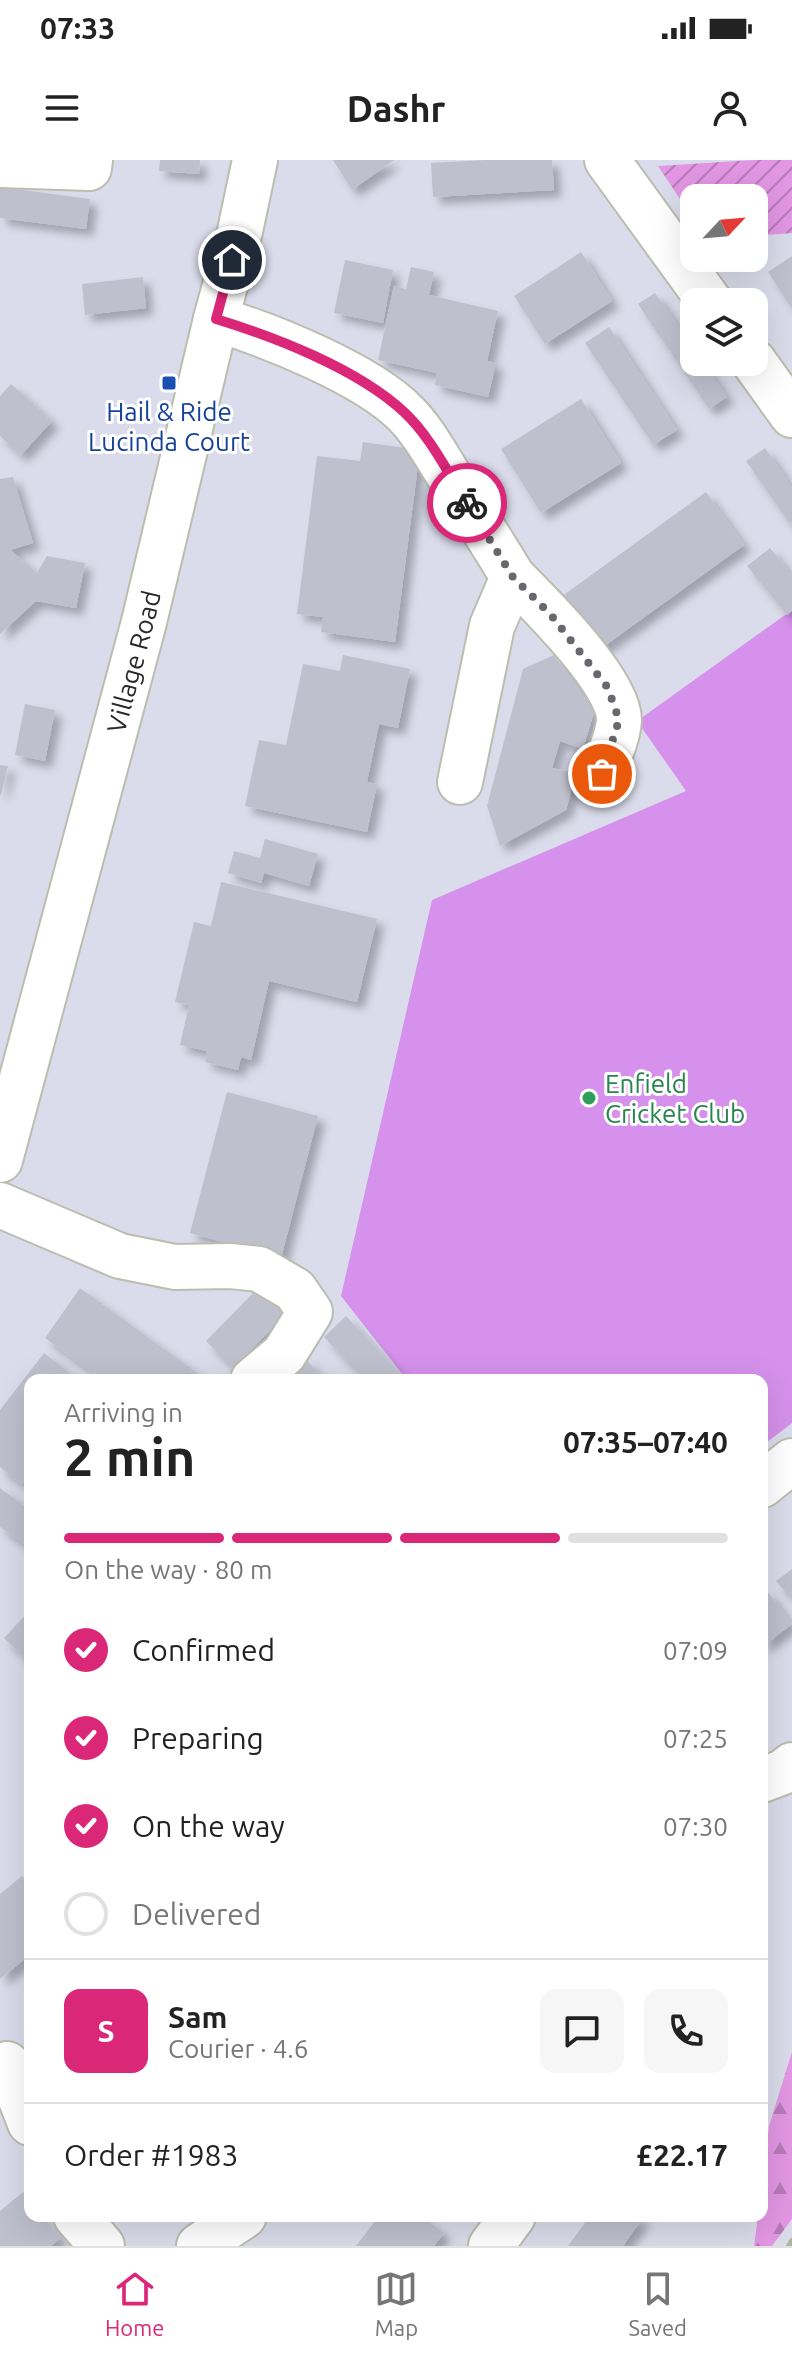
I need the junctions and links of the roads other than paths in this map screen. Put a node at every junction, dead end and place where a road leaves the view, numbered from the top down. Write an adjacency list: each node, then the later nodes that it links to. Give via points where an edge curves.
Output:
1 (90, 160): 4 (street, via 89,168)
2 (255, 160): 6 (street, Village Road)
3 (607, 160): 5 (street)
4 (0, 165)
5 (700, 288)
6 (216, 319): 9 (street, via 259,332 330,365 405,412); 12 (street, Village Road, via 144,622)
7 (764, 376): 8 (street)
8 (792, 415)
9 (513, 577): 10 (street, via 551,615 608,688 619,720); 11 (street, via 492,626)
10 (602, 774)
11 (460, 782)
12 (0, 1160)
13 (0, 1205): 14 (street, via 120,1256 175,1267 259,1269 295,1290 310,1312 284,1354)
14 (260, 1374)
15 (792, 1461): 16 (street)
16 (768, 1480)
17 (792, 1765): 18 (street)
18 (768, 1778)
19 (12, 2060): 20 (street)
20 (24, 2102)
21 (81, 2222): 24 (street)
22 (235, 2222): 25 (street)
23 (509, 2222): 26 (street)
24 (102, 2246)
25 (199, 2246)
26 (491, 2246)

